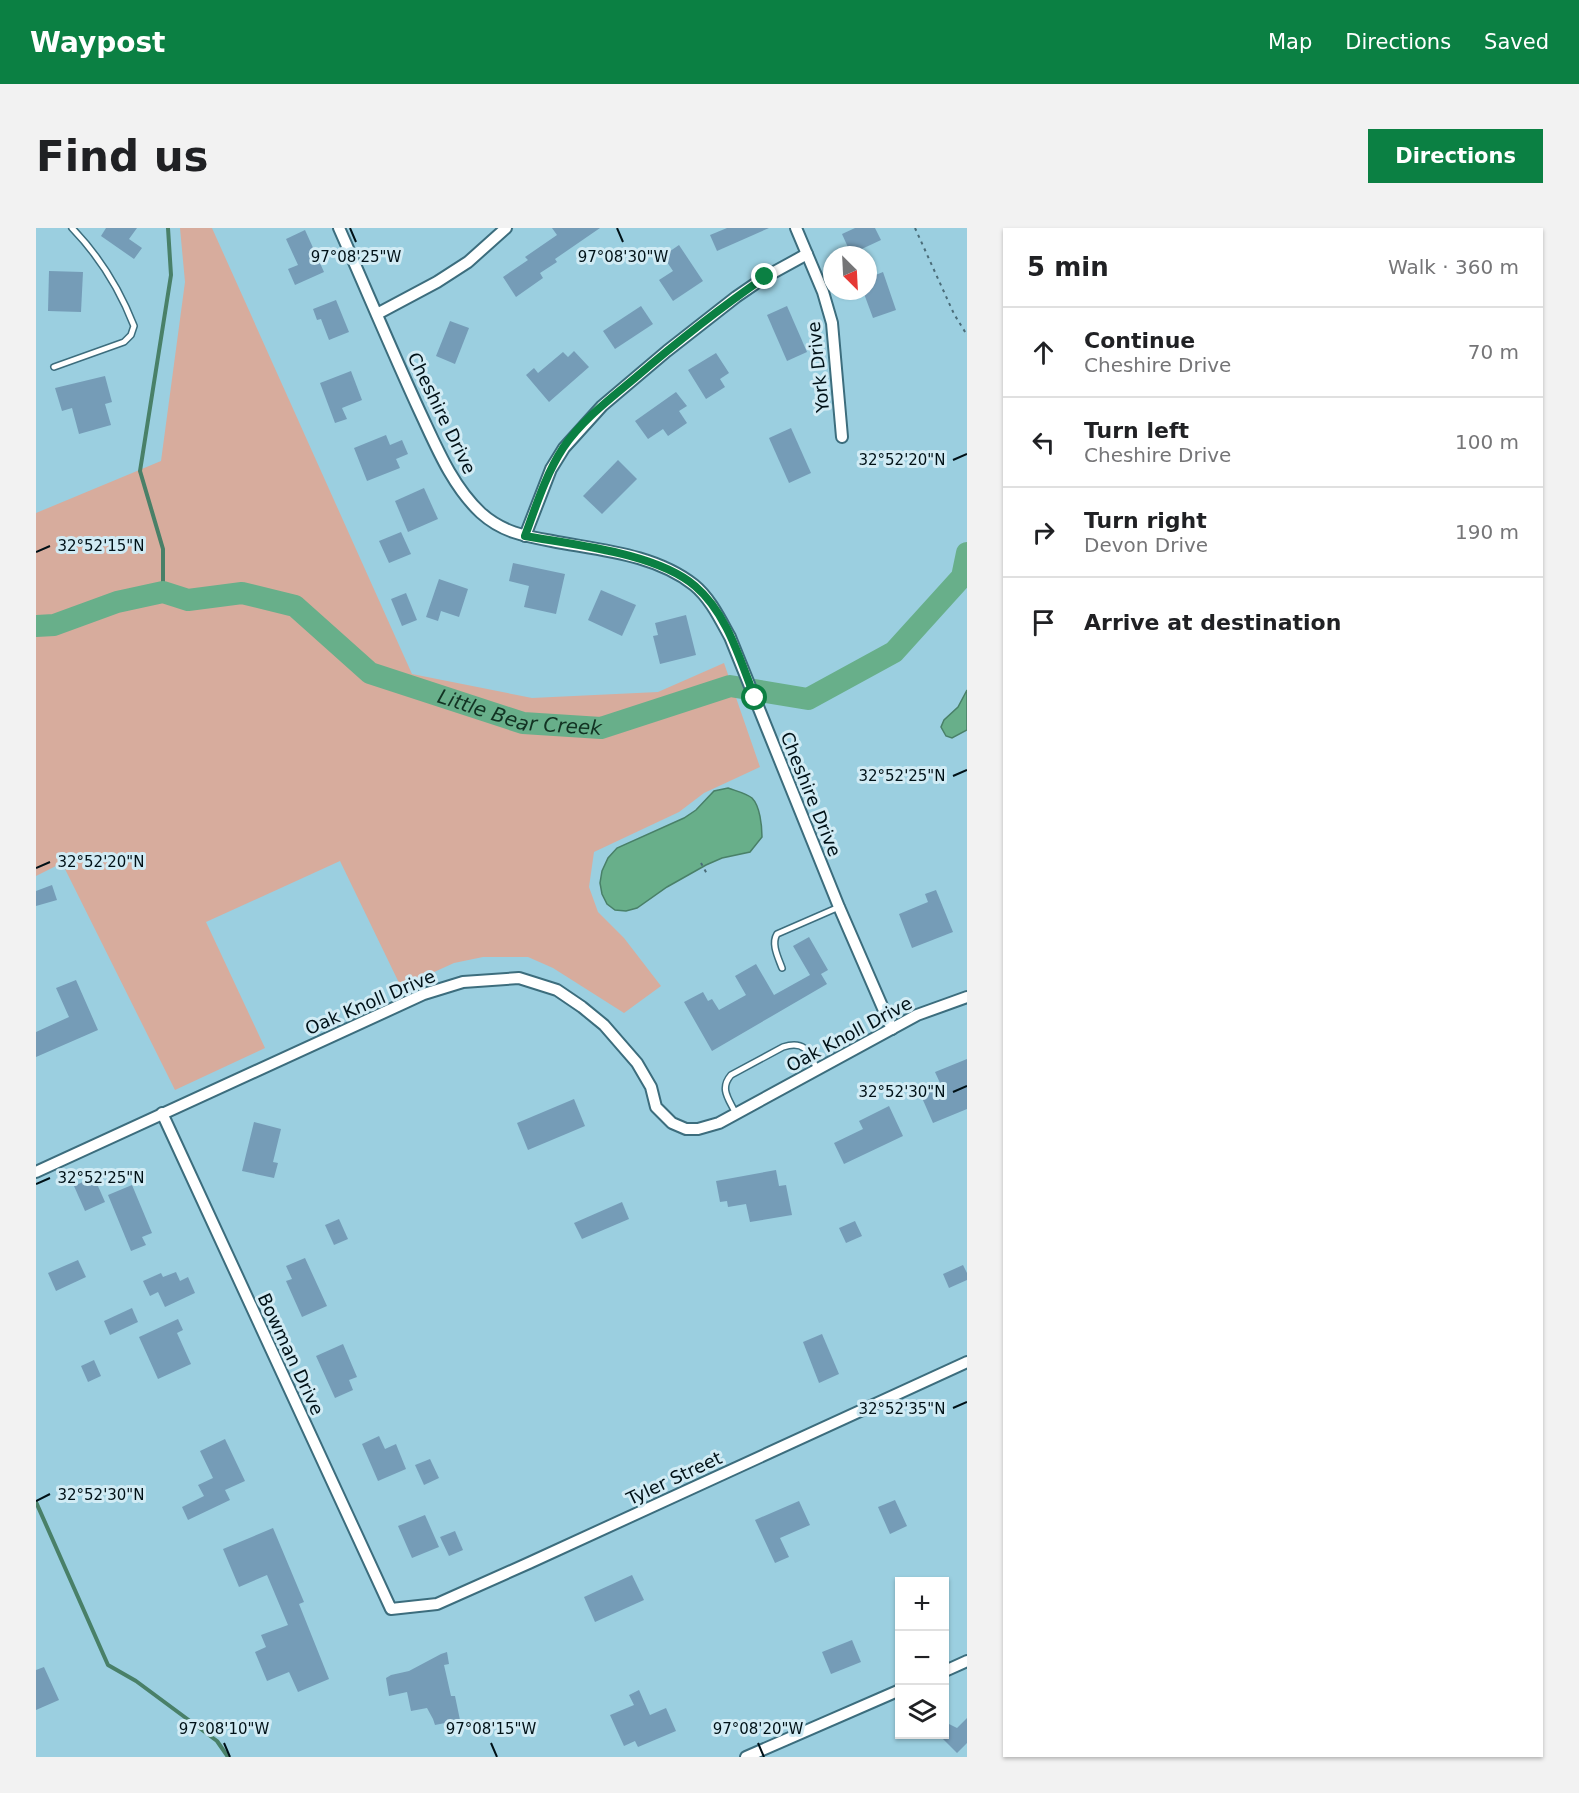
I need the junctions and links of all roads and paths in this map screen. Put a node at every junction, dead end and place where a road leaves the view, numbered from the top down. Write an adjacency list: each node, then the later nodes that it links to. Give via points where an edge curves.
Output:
1 (72, 228): 9 (lane, via 90,247 135,326 124,342)
2 (339, 228): 7 (street, Cheshire Drive)
3 (506, 228): 7 (street, via 468,262)
4 (796, 228): 6 (street, York Drive)
5 (915, 228): 8 (path)
6 (807, 254): 10 (street, York Drive, via 832,323); 11 (street, via 736,297 602,406 564,448 551,469)
7 (376, 314): 11 (street, Cheshire Drive, via 457,483 495,524)
8 (967, 335)
9 (54, 368)
10 (842, 437)
11 (525, 536): 14 (street, Cheshire Drive, via 625,555 666,568 694,586 730,637)
12 (701, 863): 13 (path)
13 (706, 874)
14 (839, 907): 15 (lane, via 777,934 774,938); 17 (street, Cheshire Drive)
15 (782, 968)
16 (967, 997): 17 (street, Oak Knoll Drive, via 917,1015)
17 (892, 1029): 18 (street, Oak Knoll Drive)
18 (817, 1069): 20 (street, Oak Knoll Drive); 20 (lane, via 809,1052 792,1044 731,1075 724,1088)
19 (162, 1113): 20 (street, Oak Knoll Drive, via 424,994 463,982 519,978 557,990 604,1025 637,1063 651,1087 656,1107 672,1123 698,1129); 21 (street, Oak Knoll Drive); 23 (street, Bowman Drive)
20 (736, 1114)
21 (36, 1172)
22 (967, 1362): 23 (street, Tyler Street, via 437,1604)
23 (391, 1609)
24 (967, 1661): 25 (street)
25 (949, 1669)
26 (895, 1692): 27 (street)
27 (746, 1757)

